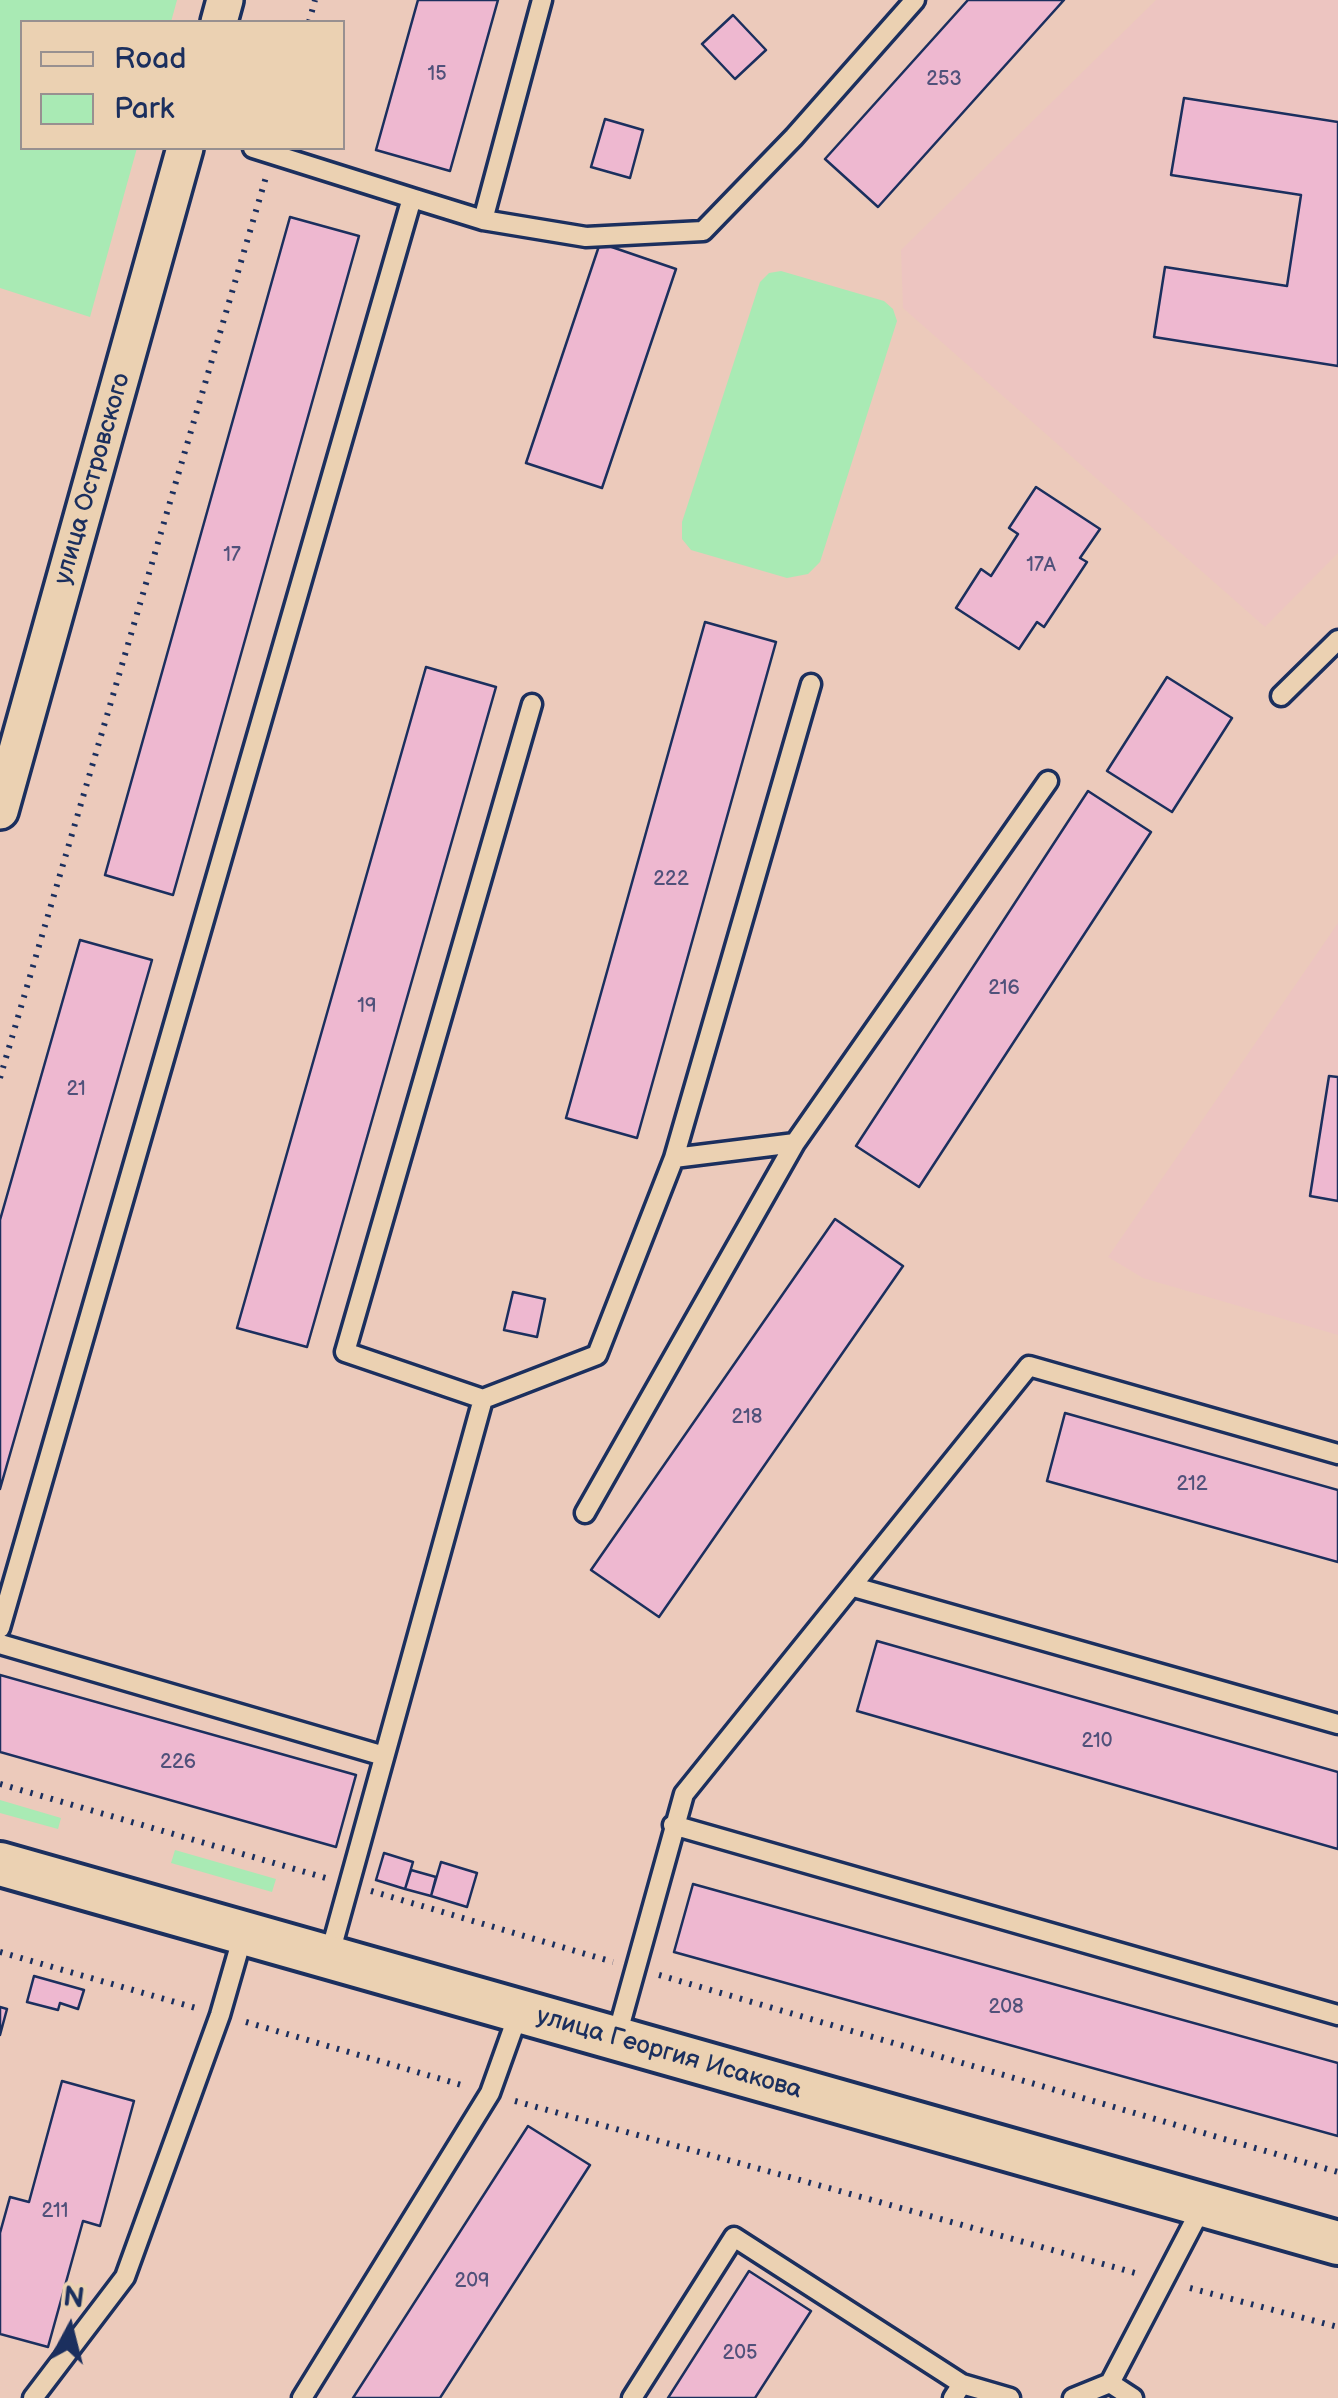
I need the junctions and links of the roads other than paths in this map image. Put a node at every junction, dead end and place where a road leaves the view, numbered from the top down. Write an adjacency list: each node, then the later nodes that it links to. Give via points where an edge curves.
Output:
1 (542, 0): 6 (lane)
2 (914, 0): 6 (lane, via 703,231 586,236)
3 (184, 150): 12 (street, улица Островского)
4 (261, 150): 5 (lane)
5 (412, 198): 6 (lane); 19 (lane)
6 (482, 220)
7 (1338, 640): 9 (lane)
8 (812, 684): 14 (lane)
9 (1281, 696)
10 (532, 704): 15 (lane, via 345,1352)
11 (1048, 781): 13 (lane)
12 (0, 810)
13 (795, 1144): 14 (lane); 17 (lane)
14 (674, 1158): 15 (lane, via 597,1354)
15 (483, 1398): 22 (lane)
16 (1338, 1454): 18 (lane, via 1028,1366)
17 (586, 1514)
18 (854, 1587): 21 (lane); 23 (lane, via 684,1794)
19 (0, 1628)
20 (0, 1644): 22 (lane)
21 (1338, 1724)
22 (384, 1756): 26 (lane)
23 (673, 1825): 28 (lane); 29 (lane)
24 (0, 1864): 25 (street, улица Георгия Исакова)
25 (243, 1934): 26 (street, улица Георгия Исакова); 34 (lane, via 125,2276)
26 (329, 1958): 27 (street, улица Георгия Исакова)
27 (519, 2011): 29 (street, улица Георгия Исакова); 35 (lane, via 490,2094)
28 (1338, 2015)
29 (616, 2040): 30 (street, улица Георгия Исакова)
30 (1203, 2204): 31 (street, улица Георгия Исакова); 32 (lane)
31 (1338, 2243)
32 (1110, 2383): 38 (lane); 39 (lane)
33 (958, 2391): 36 (lane, via 734,2237); 37 (lane)
34 (33, 2398)
35 (302, 2398)
36 (632, 2398)
37 (1010, 2398)
38 (1073, 2398)
39 (1133, 2398)

